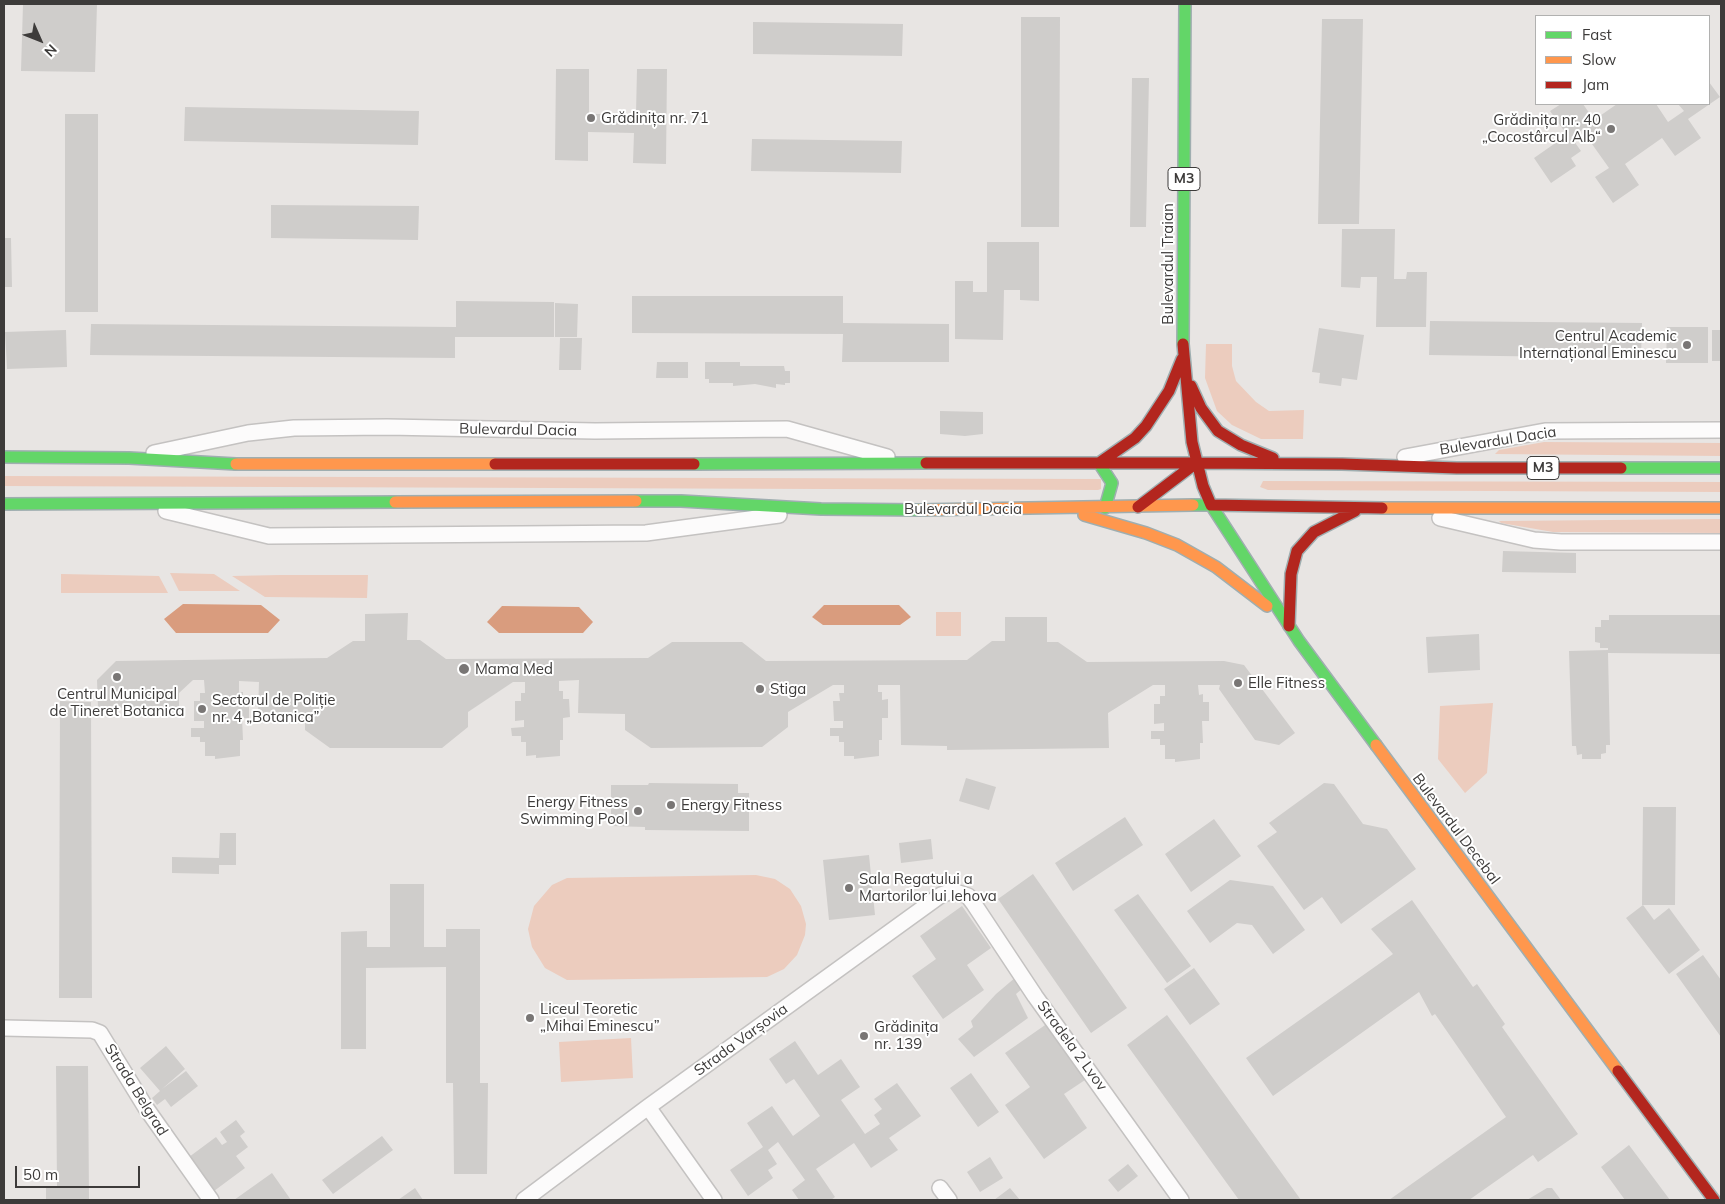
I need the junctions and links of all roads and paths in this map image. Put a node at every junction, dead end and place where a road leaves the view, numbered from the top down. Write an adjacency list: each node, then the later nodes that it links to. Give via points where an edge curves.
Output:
1 (1185, 4): 2 (main road, Bulevardul Traian / M3)
2 (1184, 353): 3 (main road, Bulevardul Traian / M3); 8 (main road, via 1169,391 1146,426 1135,438)
3 (1186, 376): 9 (main road, Bulevardul Traian / M3); 10 (main road, via 1201,408 1218,431 1241,445)
4 (1721, 430): 11 (street, Bulevardul Dacia, via 1545,431)
5 (4, 457): 6 (main road, Bulevardul Dacia)
6 (129, 458): 7 (main road, Bulevardul Dacia, via 257,464 769,465); 7 (street, Bulevardul Dacia, via 294,428 595,432 787,429)
7 (905, 462): 8 (main road, Bulevardul Dacia)
8 (1099, 463): 9 (main road, Bulevardul Dacia); 18 (main road, via 1112,483)
9 (1196, 463): 10 (main road, Bulevardul Dacia / M3); 15 (main road, Bulevardul Decebal / M3); 16 (main road)
10 (1286, 463): 11 (main road, Bulevardul Dacia / M3)
11 (1365, 464): 12 (main road, Bulevardul Dacia / M3, via 1457,468)
12 (1721, 468)
13 (4, 504): 14 (main road, Bulevardul Dacia)
14 (138, 504): 17 (main road, Bulevardul Dacia, via 681,501); 17 (street, Bulevardul Dacia, via 269,536 646,533)
15 (1210, 505): 16 (main road, Bulevardul Dacia); 19 (main road, Bulevardul Dacia); 24 (main road, Bulevardul Decebal)
16 (1138, 507): 18 (main road, Bulevardul Dacia)
17 (821, 508): 22 (main road, Bulevardul Dacia)
18 (1105, 508): 22 (main road, Bulevardul Dacia)
19 (1361, 508): 20 (main road, Bulevardul Dacia); 24 (main road, via 1314,532 1297,551 1291,574)
20 (1399, 508): 21 (main road, Bulevardul Dacia); 23 (street, Bulevardul Dacia, via 1534,540)
21 (1721, 508)
22 (1063, 509): 24 (main road, via 1177,545 1244,587)
23 (1721, 542)
24 (1289, 626): 32 (main road, Bulevardul Decebal)
25 (962, 893): 27 (street, Strada Varșovia, via 952,891 941,895); 31 (street, Stradela 2 Lvov, via 974,904 1035,996)
26 (4, 1028): 28 (street, Strada Belgrad, via 92,1030 100,1033 146,1108)
27 (648, 1107): 29 (street, Strada Varșovia); 30 (street)
28 (211, 1200)
29 (524, 1200)
30 (714, 1200)
31 (1181, 1200)
32 (1714, 1200)

